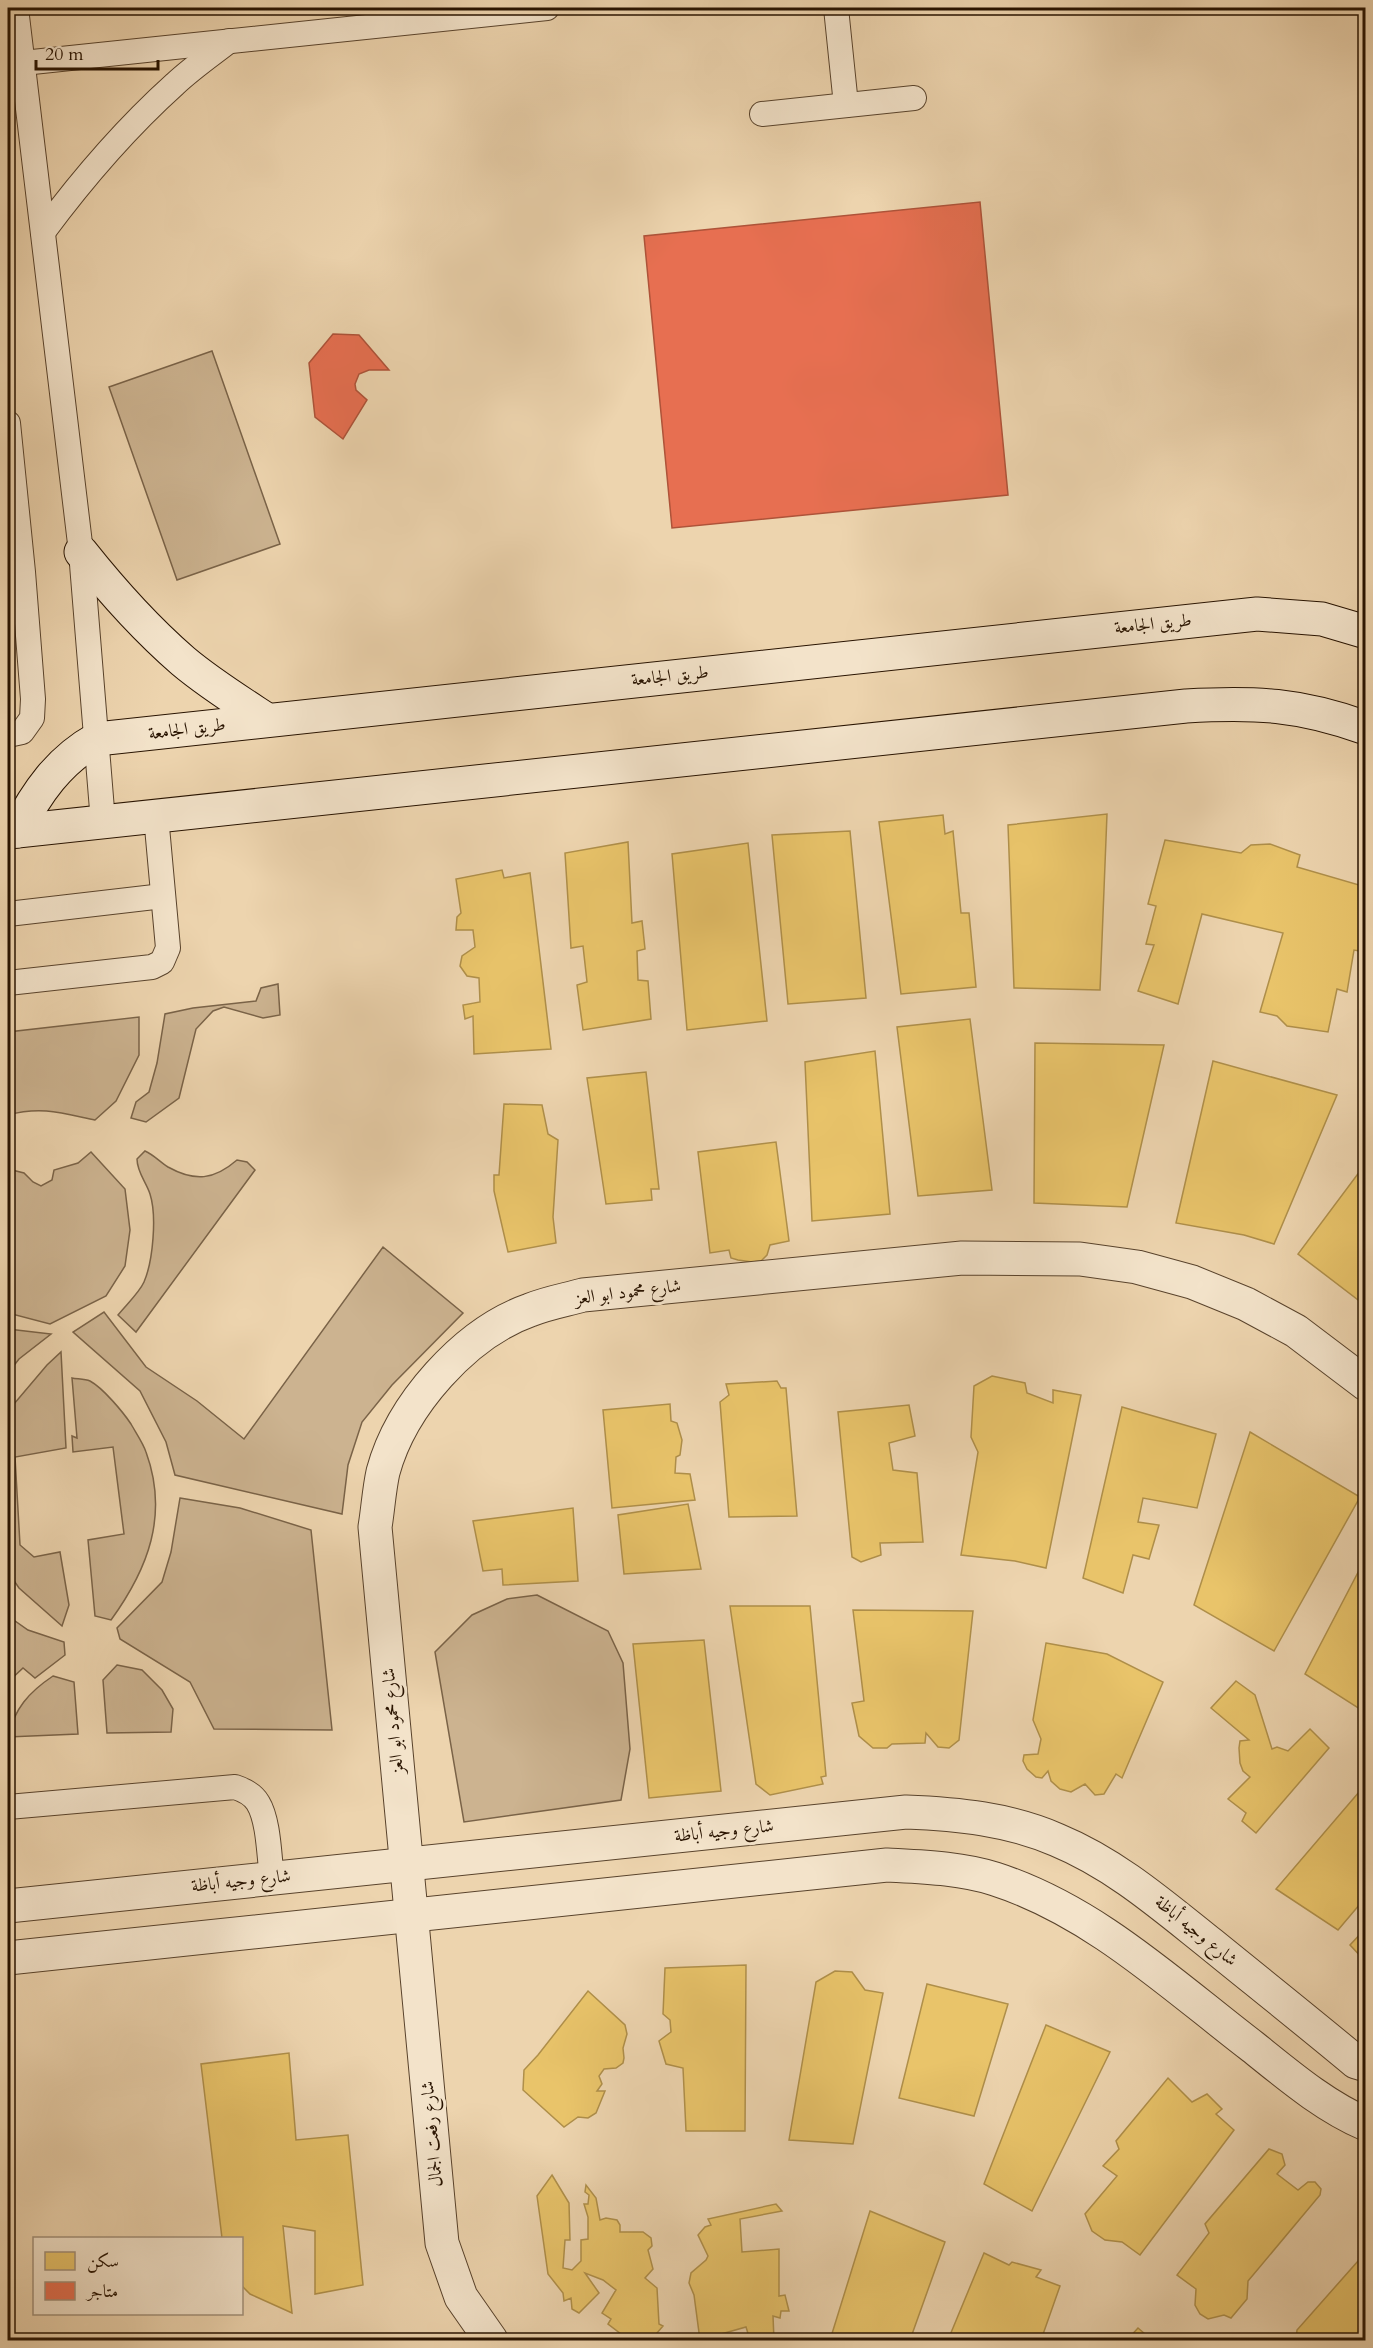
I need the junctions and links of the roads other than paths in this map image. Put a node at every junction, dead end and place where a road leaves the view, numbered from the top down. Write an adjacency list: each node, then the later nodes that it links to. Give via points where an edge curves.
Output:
1 (16, 8): 5 (lane)
2 (548, 8): 4 (lane)
3 (836, 8): 7 (lane)
4 (230, 41): 5 (lane); 9 (lane, via 177,82 128,128 83,178)
5 (23, 63): 9 (lane)
6 (914, 98): 7 (lane)
7 (846, 105): 8 (lane)
8 (762, 114)
9 (43, 232): 11 (lane)
10 (8, 423): 12 (lane)
11 (81, 552): 15 (street, via 147,628 224,692); 18 (lane)
12 (23, 572): 13 (lane); 17 (lane, via 32,718 22,732)
13 (8, 605)
14 (1365, 632): 15 (street, طريق الجامعة, via 1322,619 1257,614)
15 (267, 720): 18 (street, طريق الجامعة)
16 (1365, 728): 19 (street, طريق الجامعة, via 1288,706 1186,706)
17 (8, 735)
18 (97, 739): 20 (lane); 21 (street, طريق الجامعة, via 78,750 49,780)
19 (156, 816): 20 (street, طريق الجامعة); 22 (lane)
20 (103, 822): 21 (street, طريق الجامعة)
21 (12, 832)
22 (163, 896): 23 (lane); 24 (lane, via 168,948 162,962 152,967)
23 (8, 914)
24 (8, 983)
25 (1365, 1384): 27 (street, شارع محمود ابو العز, via 1296,1331 1246,1304 1137,1267 1080,1259 962,1258 583,1295 521,1314 479,1336 438,1374 405,1420 383,1471 375,1527)
26 (8, 1807): 28 (lane, via 235,1786 257,1801 263,1814)
27 (406, 1864): 28 (street, شارع وجيه أباظة); 30 (street, شارع محمود ابو العز); 32 (street, شارع وجيه أباظة, via 906,1812 958,1814 1008,1823 1056,1839 1120,1873)
28 (272, 1878): 29 (street, شارع وجيه أباظة)
29 (8, 1906)
30 (411, 1916): 31 (street); 33 (street, via 887,1865 941,1868 993,1879 1043,1897 1090,1923 1306,2088); 34 (street, شارع رفعت الجمال, via 442,2243 461,2297)
31 (8, 1958)
32 (1365, 2066)
33 (1365, 2124)
34 (491, 2340)

